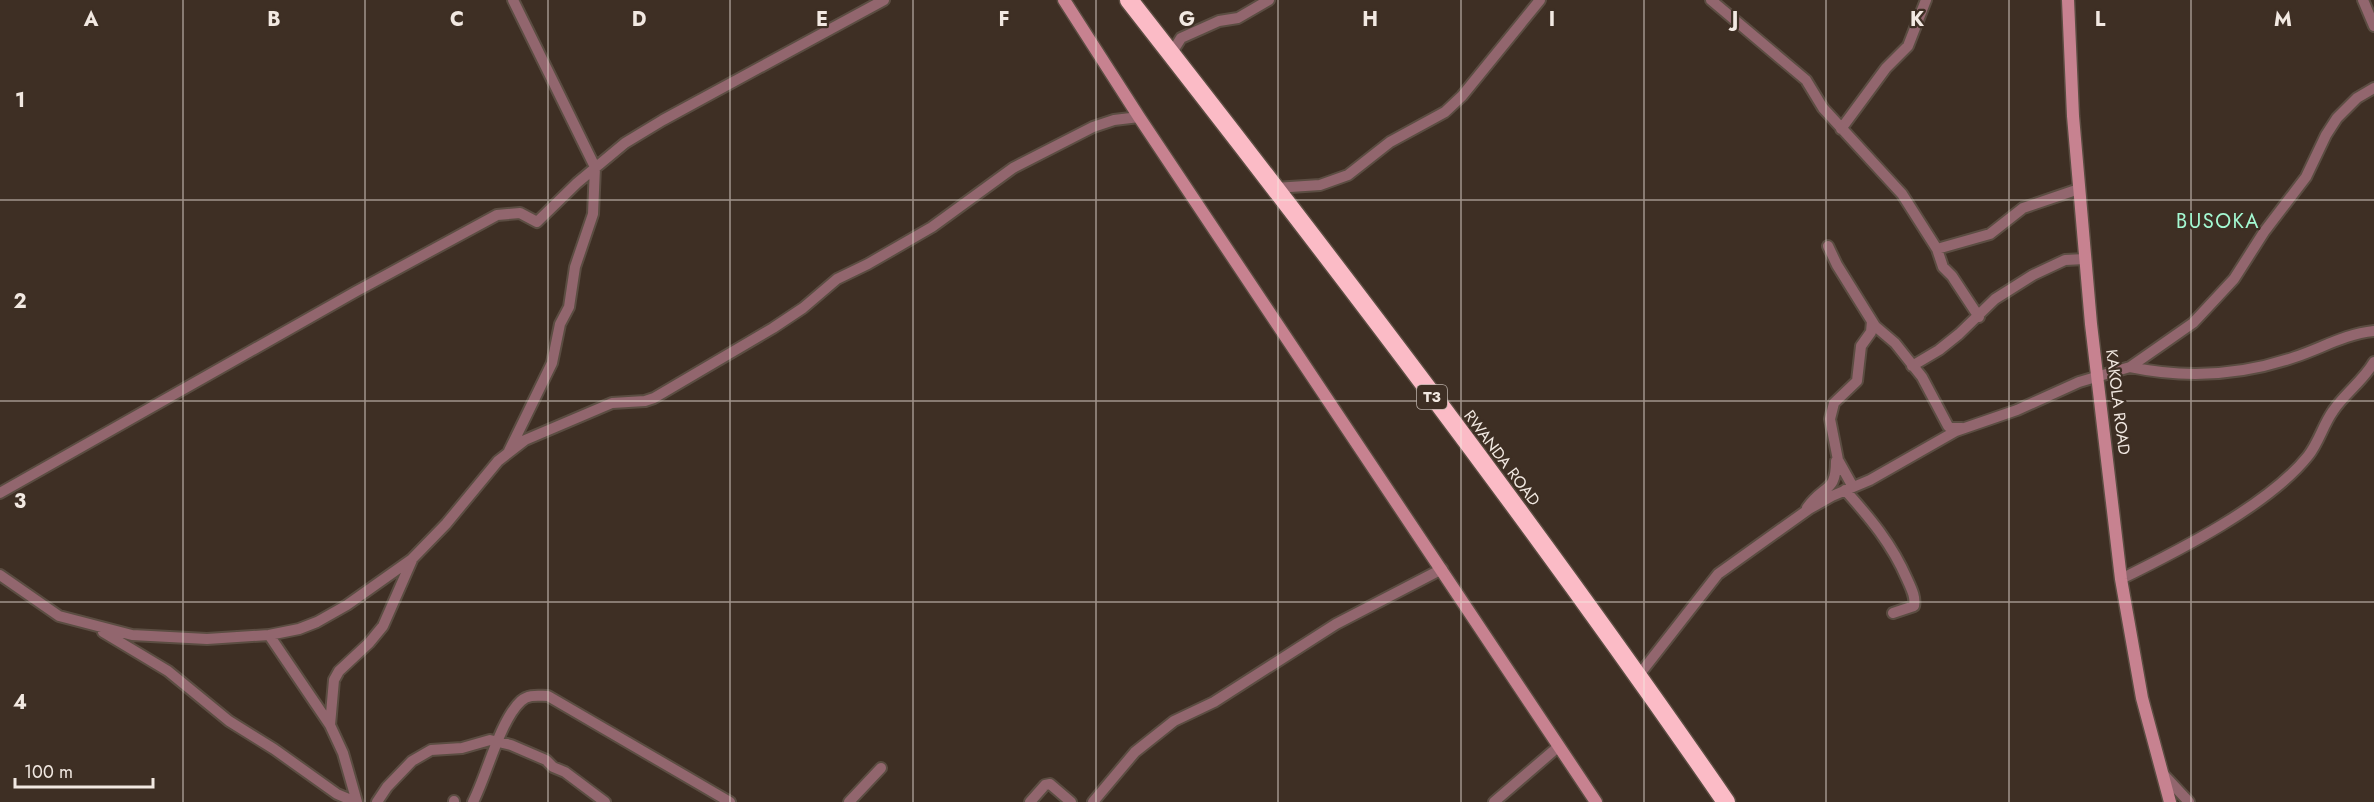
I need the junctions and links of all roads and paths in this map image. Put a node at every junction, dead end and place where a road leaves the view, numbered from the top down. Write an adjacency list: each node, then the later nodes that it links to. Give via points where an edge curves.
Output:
1 (513, 0): 16 (street)
2 (884, 0): 16 (street, via 663,120)
3 (1064, 0): 14 (street)
4 (1129, 0): 12 (highway, RWANDA ROAD / T3)
5 (1269, 0): 12 (street, via 1238,18 1188,34 1178,41)
6 (1539, 0): 17 (street, via 1445,112 1390,142 1348,175 1320,185)
7 (1711, 0): 15 (street, via 1806,80)
8 (1926, 0): 15 (street, via 1908,46 1886,68)
9 (2068, 0): 18 (street, KAKOLA ROAD)
10 (2363, 0): 11 (street)
11 (2374, 27)
12 (1171, 54): 17 (highway, RWANDA ROAD / T3)
13 (2374, 88): 27 (street, via 2357,98 2330,128 2306,177 2234,279 2193,323)
14 (1139, 117): 30 (street, via 1093,127 1013,168 932,227 837,279 803,308 654,398 612,403 537,434); 36 (street)
15 (1841, 129): 20 (street, via 1902,194)
16 (596, 167): 30 (street, via 593,214 575,267 569,307 560,324 552,363); 33 (street, via 537,222 520,213 497,215)
17 (1275, 188): 42 (highway, RWANDA ROAD / T3)
18 (2079, 189): 20 (street, via 2023,208 1990,234); 21 (street, KAKOLA ROAD)
19 (1828, 246): 23 (street)
20 (1937, 249): 22 (street, via 1943,267)
21 (2085, 259): 22 (street, via 2065,260 2033,274 1995,299); 28 (street, KAKOLA ROAD)
22 (1978, 317): 26 (street, via 1940,350)
23 (1872, 321): 26 (street); 31 (street, via 1871,332 1861,346 1857,381 1832,409)
24 (2374, 331): 27 (street, via 2356,333 2282,362 2224,375)
25 (2374, 362): 38 (street, via 2332,412 2314,448 2292,474 2246,509)
26 (1912, 366): 29 (street, via 1948,426)
27 (2130, 367): 28 (street)
28 (2098, 377): 29 (street); 38 (street, KAKOLA ROAD)
29 (1963, 428): 32 (street)
30 (509, 451): 35 (street)
31 (1836, 454): 32 (street); 34 (street, via 1836,478)
32 (1849, 489): 34 (street); 39 (street, via 1892,549 1912,592 1914,606)
33 (0, 493)
34 (1805, 511): 42 (street, via 1718,574)
35 (412, 560): 41 (street, via 317,622); 43 (street, via 382,626 335,675)
36 (1442, 569): 45 (street); 56 (street, via 1336,624 1214,702 1174,721 1135,752)
37 (0, 575): 40 (street, via 54,614)
38 (2121, 579): 47 (street, KAKOLA ROAD, via 2142,698)
39 (1893, 613)
40 (93, 626): 41 (street, via 132,635 182,639); 48 (street, via 168,671 229,721 337,794)
41 (269, 635): 43 (street)
42 (1639, 675): 59 (highway, RWANDA ROAD / T3)
43 (330, 725): 48 (street, via 343,753)
44 (498, 741): 49 (street, via 453,750 430,750 412,761); 50 (street); 51 (street, via 546,760); 52 (street, via 522,701 533,695 548,696)
45 (1559, 746): 57 (street); 58 (street)
46 (881, 768): 53 (street)
47 (2162, 773): 60 (street, KAKOLA ROAD); 61 (street)
48 (357, 802)
49 (377, 802)
50 (473, 802)
51 (605, 802)
52 (730, 802)
53 (849, 802)
54 (1030, 802): 55 (street, via 1050,784)
55 (1071, 802)
56 (1092, 802)
57 (1494, 802)
58 (1596, 802)
59 (1726, 802)
60 (2170, 802)
61 (2189, 802)

